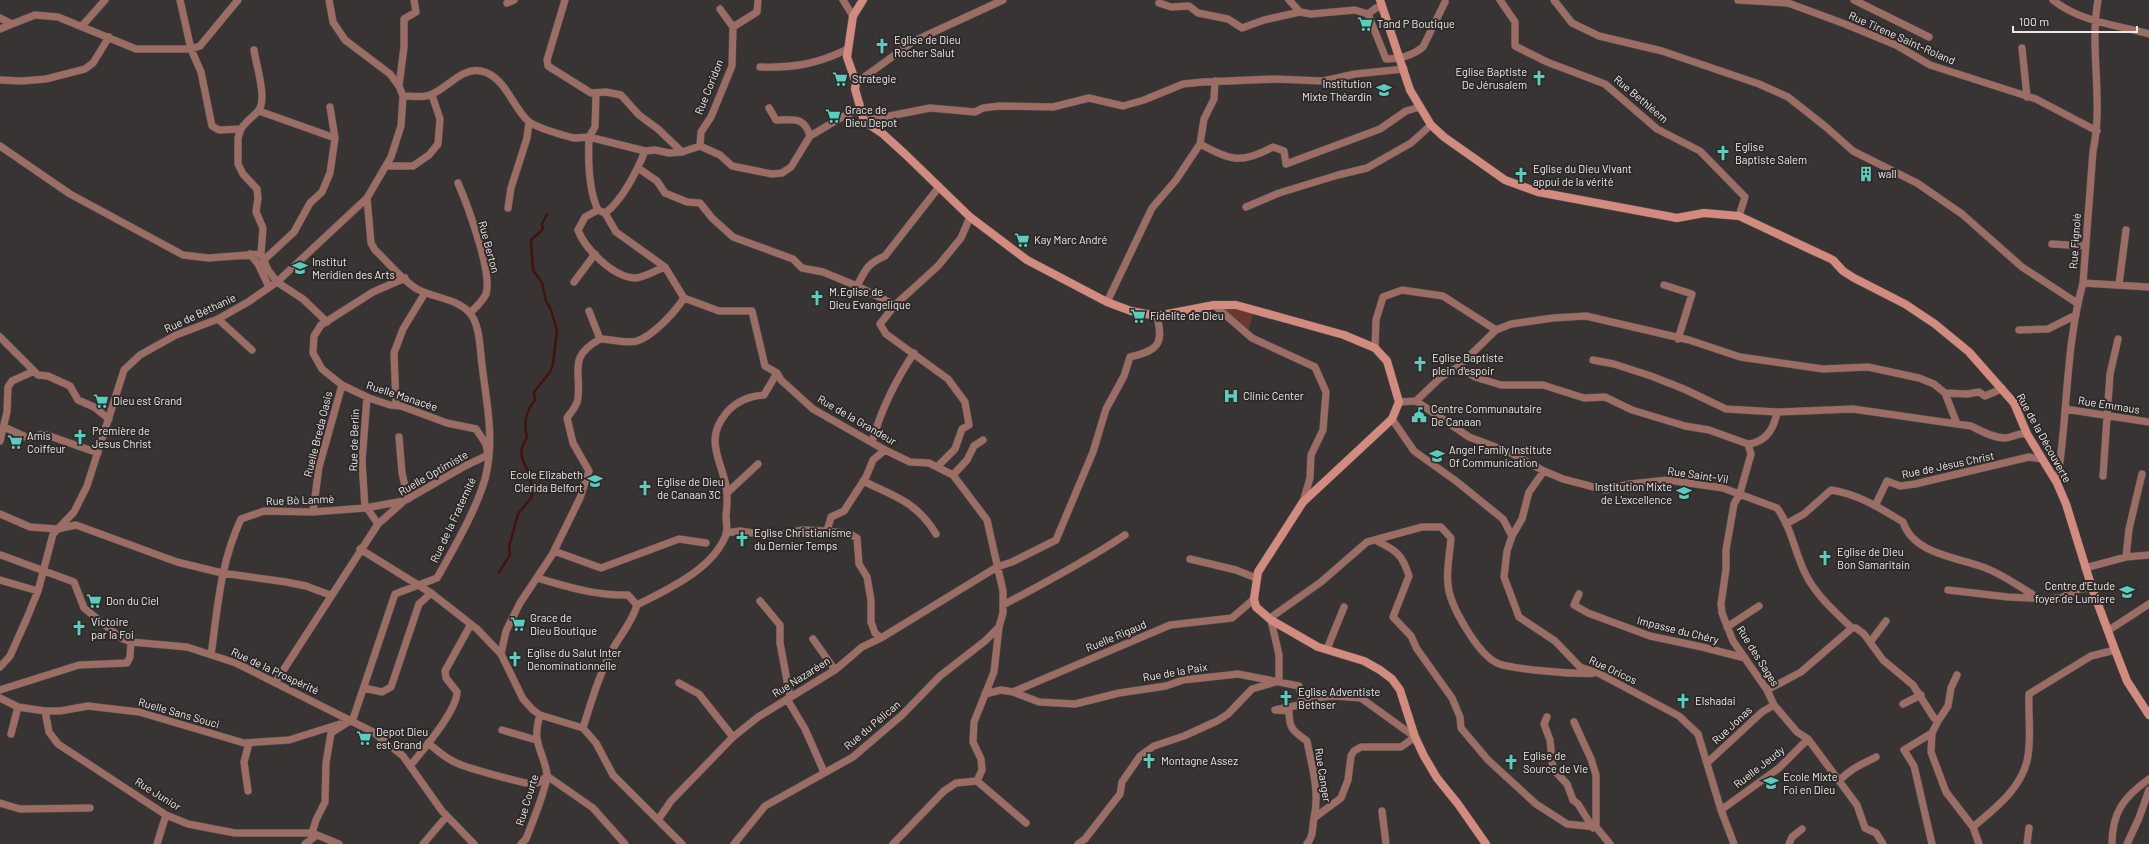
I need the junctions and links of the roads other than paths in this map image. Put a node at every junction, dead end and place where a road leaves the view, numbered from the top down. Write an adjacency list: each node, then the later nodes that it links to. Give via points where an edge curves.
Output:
1 (105, 0): 28 (street)
2 (180, 0): 35 (street)
3 (238, 0): 35 (street, via 200,46)
4 (329, 0): 44 (street, Rue de Béthanie, via 333,22 345,40 390,74)
5 (414, 0): 44 (street, via 416,12 404,18 404,47)
6 (758, 0): 29 (street, via 757,12)
7 (843, 0): 24 (street)
8 (863, 0): 24 (street)
9 (1003, 0): 43 (street, via 914,41)
10 (1290, 0): 22 (street)
11 (1500, 0): 75 (street, Rue Bethléem, via 1515,22 1515,46 1547,62 1605,84 1657,129 1700,151 1745,197)
12 (1554, 0): 96 (street, via 1572,23 1598,36 1662,50 1759,84 1788,97 1853,151 1917,183 1962,214 2022,267)
13 (1738, 0): 48 (street, Rue Tirene Saint-Roland, via 1788,3 1896,45 1930,65)
14 (1854, 0): 33 (street)
15 (2053, 0): 26 (street, via 2066,10)
16 (2098, 0): 26 (street, Rue Fignolé)
17 (563, 1): 45 (street, via 547,60 548,66)
18 (1445, 2): 38 (street, via 1423,47)
19 (1159, 3): 22 (street, via 1171,7 1189,6 1198,13 1228,19 1242,28)
20 (1381, 4): 23 (street); 38 (street, Rue de la Découverte)
21 (720, 9): 29 (street)
22 (1300, 12): 23 (street, via 1311,14 1355,10)
23 (1368, 14): 38 (street, via 1386,59)
24 (853, 16): 36 (street)
25 (0, 18): 27 (street)
26 (2095, 21): 31 (street); 58 (street, Rue Fignolé)
27 (12, 24): 28 (street, via 35,15 58,17); 30 (street)
28 (82, 26): 32 (street)
29 (733, 28): 63 (street, Rue Coridon, via 732,66 711,117 701,132)
30 (0, 29)
31 (2149, 34)
32 (109, 37): 35 (street, via 136,49); 41 (street, via 93,63 85,69 46,79)
33 (1930, 37)
34 (2022, 48): 48 (street)
35 (191, 49): 57 (street, via 201,72 212,126 219,130)
36 (848, 49): 39 (street, via 824,60 799,66); 43 (street, via 848,61)
37 (254, 50): 53 (street, via 262,94)
38 (1400, 59): 40 (street, Rue de la Découverte)
39 (760, 67)
40 (1404, 69): 42 (street, via 1355,74 1323,81); 51 (street, Rue de la Découverte, via 1410,90)
41 (0, 80)
42 (1215, 81): 54 (street, via 1183,84 1123,106 1089,98 1053,107 999,106 975,112 930,108); 62 (street, via 1214,99 1204,119)
43 (856, 83): 49 (street, via 855,89)
44 (399, 86): 47 (street, Rue de Béthanie)
45 (596, 94): 60 (street, via 595,127); 66 (street, via 606,92 621,95 639,115)
46 (432, 95): 47 (street); 55 (street, via 471,70 487,72 500,83); 67 (street, via 440,119 438,144 413,166)
47 (403, 96): 67 (street, Rue de Béthanie, via 398,138)
48 (2027, 97): 58 (street, Rue Tirene Saint-Roland, via 2036,99)
49 (860, 104): 54 (street); 59 (street, via 859,110)
50 (330, 107): 61 (street)
51 (1420, 107): 56 (street, Rue de la Découverte); 62 (street, via 1406,111 1380,129 1286,164 1284,151 1273,147 1255,157 1244,159 1224,156)
52 (768, 108): 59 (street, via 776,120 802,121 807,125)
53 (259, 111): 57 (street); 61 (street)
54 (864, 121): 70 (street, via 883,134)
55 (529, 122): 60 (street, via 573,137); 73 (street)
56 (1431, 125): 72 (street, via 1411,142 1367,168 1279,193); 75 (street, Rue de la Découverte, via 1505,180 1538,192 1677,218 1704,213)
57 (241, 129): 82 (street, via 238,138 238,164 243,174 257,189 256,212 263,228)
58 (2097, 131): 79 (street, Rue Fignolé, via 2093,151)
59 (810, 136): 63 (street, via 791,167 782,173 772,174 732,166 720,155)
60 (589, 137): 65 (street); 74 (street, via 588,159 594,202)
61 (335, 138): 82 (street, via 330,173 322,192 310,203 294,232)
62 (1200, 144): 95 (street, via 1176,180 1152,208)
63 (700, 146): 66 (street)
64 (1, 148): 80 (street, via 70,194 183,255 209,258)
65 (645, 151): 66 (street); 68 (street)
66 (682, 152)
67 (386, 166): 71 (street, Rue de Béthanie)
68 (638, 168): 74 (street, via 615,206); 90 (street, via 657,181 665,193 687,202 700,203 733,237 793,259 802,268 823,272)
69 (458, 183): 100 (street, Rue Berton, via 467,202 487,278 486,294)
70 (939, 187): 76 (street); 90 (street, via 885,256 867,267)
71 (367, 198): 84 (street, via 371,243 375,250); 85 (street, Rue de Béthanie)
72 (1246, 207)
73 (508, 208)
74 (601, 211): 81 (street, via 585,217 578,230 582,241); 83 (street, via 616,232)
75 (1739, 216): 119 (street, Rue de la Découverte, via 1833,260 1854,278 1905,304 1969,352)
76 (970, 217): 95 (street, via 1027,260); 97 (street, via 961,238 938,266)
77 (2126, 230): 88 (street)
78 (2052, 244): 79 (street)
79 (2086, 246): 87 (street, Rue Fignolé)
80 (250, 254): 82 (street); 92 (street)
81 (595, 254): 83 (street, via 624,277 637,278); 86 (street)
82 (263, 257): 85 (street, via 268,270)
83 (665, 267): 94 (street)
84 (405, 278): 93 (street); 104 (street, Ruelle Manacée, via 374,292)
85 (278, 282): 92 (street, Rue de Béthanie); 104 (street, via 303,298)
86 (574, 282)
87 (2083, 282): 88 (street); 96 (street, Rue Fignolé)
88 (2119, 284): 91 (street)
89 (1664, 285): 109 (street, via 1692,294)
90 (857, 286): 97 (street)
91 (2149, 287)
92 (270, 288): 103 (street, Rue de Béthanie)
93 (425, 293): 100 (street, via 455,302); 124 (street, via 403,329 394,352)
94 (684, 298): 108 (street, via 677,310 636,342); 117 (street, Rue de la Grandeur, via 719,311 752,311 765,366)
95 (1107, 302): 102 (street, via 1131,312)
96 (2077, 303): 101 (street, Rue Fignolé)
97 (895, 305): 113 (street, via 880,324 886,334)
98 (1214, 305): 102 (street); 111 (street, via 1236,305 1344,335); 154 (street, via 1252,338 1316,367 1326,392 1323,430 1311,455 1310,478)
99 (589, 311): 108 (street)
100 (470, 313): 141 (street, Rue de la Fraternité, via 479,334 490,434)
101 (2076, 315): 106 (street, via 2048,329); 125 (street, Rue Fignolé)
102 (1157, 316): 175 (street, Rue Nazaréen, via 1161,333 1155,348 1130,357 1124,376 1106,409 1092,452 1056,540)
103 (218, 319): 112 (street); 128 (street, Rue de Béthanie, via 176,335 131,362 120,379)
104 (327, 322): 118 (street, Ruelle Manacée, via 314,336 313,353 322,370)
105 (1496, 330): 109 (street, via 1511,324 1586,316); 111 (street, via 1443,296 1402,290 1383,297 1376,320); 115 (street)
106 (2019, 330)
107 (0, 337): 116 (street)
108 (600, 339): 170 (street, via 585,349 576,366 578,400 567,418 573,444 589,471 580,498)
109 (1678, 339): 120 (street, via 1762,361 1823,369 1884,369 1934,384)
110 (2118, 339): 127 (street, via 2110,374)
111 (1375, 348): 123 (street, via 1387,361)
112 (252, 350)
113 (914, 353): 137 (street, via 890,394); 144 (street, via 948,379 965,402 969,425 962,429 955,448)
114 (1593, 360): 126 (street, via 1650,376 1726,409)
115 (1458, 367): 122 (street, via 1440,378); 138 (street, via 1475,378 1501,385 1543,385 1584,398 1605,397 1632,410 1685,426 1709,430)
116 (34, 371): 128 (street, via 38,375 48,376 70,386 78,400 94,407); 132 (street, via 12,381 8,387)
117 (777, 373): 137 (street, Rue de la Grandeur, via 781,380 813,409); 151 (street, via 764,394 738,402 718,424 714,437 715,448)
118 (342, 385): 121 (street, Ruelle Manacée); 157 (street, Ruelle Breda Oasis, via 320,467)
119 (2002, 388): 120 (street, via 1999,386 1998,390 1985,396 1979,392); 133 (street, Rue de la Découverte, via 2014,402)
120 (1946, 393): 131 (street)
121 (367, 397): 124 (street, Ruelle Manacée); 156 (street, Rue de Berlin, via 362,461)
122 (1416, 401): 123 (street); 145 (street, Rue Saint-Vil, via 1469,437 1509,452)
123 (1399, 402): 129 (street)
124 (396, 405): 141 (street, Ruelle Manacée, via 476,429 486,444)
125 (2065, 409): 127 (street, Rue Emmaus); 150 (street, Rue Fignolé)
126 (1777, 412): 131 (street, via 1853,409); 138 (street, via 1769,433 1757,443)
127 (2108, 416): 130 (street, Rue Emmaus); 148 (street)
128 (109, 419): 140 (street, Rue de Béthanie)
129 (1392, 419): 154 (street); 166 (street, via 1414,451 1503,519)
130 (2149, 422)
131 (1957, 424): 133 (street, via 2006,438 2021,433)
132 (4, 428): 136 (street); 140 (street, via 28,438 44,434)
133 (2027, 434): 142 (street, Rue de la Découverte)
134 (399, 437): 153 (street)
135 (983, 440): 147 (street, via 974,446 967,460)
136 (0, 441)
137 (872, 442): 139 (street, Rue de la Grandeur)
138 (1748, 444): 152 (street, Rue des Sages, via 1751,454)
139 (885, 450): 144 (street, Rue de la Grandeur, via 910,462); 149 (street, via 873,460)
140 (98, 453): 161 (street, Rue de Béthanie, via 82,498 74,512)
141 (488, 455): 153 (street, Ruelle Optimiste); 182 (street, Rue de la Fraternité, via 483,487 437,578)
142 (2041, 459): 150 (street, Rue de la Découverte); 155 (street, Rue de Jésus Christ, via 2029,457 1915,484 1900,486 1887,482)
143 (758, 464): 151 (street)
144 (938, 466): 147 (street, Rue de la Grandeur)
145 (1544, 471): 152 (street, Rue Saint-Vil, via 1605,490 1630,484 1668,480); 166 (street, Rue Oricos, via 1529,492 1522,519)
146 (2142, 474): 173 (street, via 2129,529)
147 (953, 475): 175 (street, Rue de la Grandeur, via 987,520)
148 (2103, 476)
149 (863, 481): 162 (street, via 844,511 831,517); 164 (street, via 910,503 928,521)
150 (2057, 483): 176 (street, Rue de la Découverte)
151 (727, 493): 163 (street)
152 (1740, 493): 160 (street, Rue Saint-Vil, via 1777,508); 201 (street, Rue des Sages, via 1734,504 1726,550 1721,604)
153 (406, 500): 156 (street, Rue Bò Lanmè); 159 (street, Ruelle Optimiste)
154 (1303, 502): 180 (street)
155 (1875, 506): 160 (street, via 1857,496 1831,490 1804,514); 189 (street, via 1903,522 1905,529 1936,553 1980,565 2000,574 2032,594)
156 (366, 508): 157 (street, Rue Bò Lanmè); 159 (street)
157 (313, 512): 178 (street, Rue Bò Lanmè, via 264,511 241,519)
158 (0, 514): 161 (street, via 30,526)
159 (378, 524): 169 (street, Ruelle Optimiste)
160 (1786, 524): 202 (street, Rue Saint-Vil, via 1806,576)
161 (58, 529): 177 (street, Rue de Béthanie, via 53,534); 178 (street, via 76,525 177,562)
162 (827, 531): 163 (street); 205 (street, via 850,534 857,538 859,564 867,577 871,600 871,622 875,633)
163 (726, 533): 193 (street, via 718,548 703,564 678,583)
164 (936, 534)
165 (1125, 534): 194 (street, via 1082,563)
166 (1512, 536): 215 (street, Rue Oricos, via 1507,551 1504,577 1519,617 1555,641 1580,667)
167 (1375, 540): 197 (street, via 1367,542 1321,582); 215 (street, via 1422,527 1444,528 1450,538 1448,584 1452,603 1485,655 1497,664 1531,670); 269 (street, via 1395,549 1403,561 1409,576 1393,617 1411,636 1417,649 1452,698 1460,717 1461,728 1488,760 1536,804 1567,824)
168 (706, 543): 170 (street, via 679,539 601,568)
169 (360, 549): 182 (street); 188 (street, Ruelle Optimiste)
170 (554, 551): 179 (street)
171 (1, 555): 177 (street, Rue de la Prospérité)
172 (2149, 555): 173 (street)
173 (2126, 557): 176 (street)
174 (1190, 559): 180 (street, via 1236,570)
175 (997, 567): 194 (street, Rue de la Grandeur, via 1003,591); 205 (street, Rue Nazaréen)
176 (2086, 568): 183 (street, Rue de la Découverte)
177 (43, 570): 185 (street, Rue de Béthanie); 207 (street, Rue de la Prospérité, via 74,582 84,608 121,638)
178 (222, 573): 188 (street, via 306,586); 211 (street, Rue Bò Lanmè)
179 (537, 578): 193 (street, via 584,592 628,595); 210 (street, via 520,603 506,631)
180 (1256, 578): 190 (street)
181 (0, 580): 185 (street)
182 (418, 585): 186 (street); 220 (street, Rue de la Fraternité, via 395,594)
183 (2092, 588): 189 (street, via 2079,589 2060,598); 203 (street, Rue de la Découverte)
184 (1948, 590): 189 (street)
185 (38, 591): 213 (street, Rue de Béthanie, via 10,656)
186 (431, 593): 199 (street); 220 (street, via 419,604 391,687 382,692)
187 (1579, 594): 212 (street, Impasse du Chéry, via 1574,605 1631,630)
188 (330, 595): 218 (street, Ruelle Optimiste)
189 (2032, 598)
190 (1254, 599): 197 (street, via 1256,607); 223 (street, Ruelle Rigaud, via 1232,618 1170,625)
191 (760, 601): 227 (street, via 780,625)
192 (2149, 604): 203 (street)
193 (637, 605): 239 (street, via 633,618 611,651 592,697)
194 (1003, 605): 200 (street, Rue de la Grandeur)
195 (1759, 606): 201 (street)
196 (1344, 607): 208 (street)
197 (1270, 619): 208 (street, via 1318,647); 217 (street, via 1279,655)
198 (1886, 621): 206 (street)
199 (471, 624): 210 (street); 248 (street, via 445,671 446,678 458,695)
200 (999, 627): 224 (street, Rue de la Grandeur, via 994,672); 252 (street, Rue du Pélican, via 940,676 902,715 853,757)
201 (1727, 627): 212 (street, Rue des Sages)
202 (1852, 628): 206 (street, Rue Saint-Vil, via 1856,628); 222 (street, via 1801,672)
203 (2109, 630): 209 (street, Rue de la Découverte)
204 (813, 638): 214 (street)
205 (881, 638): 214 (street, Rue Nazaréen, via 862,647)
206 (1871, 641): 225 (street, Rue Saint-Vil, via 1883,660)
207 (131, 642): 211 (street, Rue de la Prospérité, via 187,647); 221 (street, via 127,663 79,665)
208 (1326, 649): 244 (street, via 1364,661 1392,680 1400,690)
209 (2115, 650): 234 (street, Rue de la Découverte, via 2127,681); 268 (street, via 2091,656 2029,694 2028,750 2024,772 2003,801)
210 (501, 654): 233 (street, via 522,699)
211 (211, 655): 218 (street, Rue de la Prospérité, via 236,663)
212 (1745, 658): 222 (street, Rue des Sages)
213 (0, 667)
214 (835, 670): 227 (street, Rue Nazaréen)
215 (1598, 673): 250 (street, Rue Oricos, via 1679,716 1698,734)
216 (1957, 676): 237 (street, via 1951,688 1948,706)
217 (1279, 681): 223 (street, Rue de la Paix, via 1238,674 1183,680 1166,686 1119,693 1075,704 1039,702); 228 (street, Rue de la Paix, via 1299,686); 284 (street, via 1252,689 1228,714 1184,736 1154,746 1140,756 1122,782 1120,794 1085,839)
218 (275, 683): 236 (street, Rue de la Prospérité)
219 (680, 683): 243 (street, via 699,694)
220 (364, 688): 236 (street, Rue de la Fraternité)
221 (0, 690)
222 (1767, 690): 230 (street, Rue des Sages)
223 (1013, 692): 224 (street, Ruelle Rigaud, via 1001,690)
224 (985, 694): 255 (street, Rue de la Grandeur, via 974,722 973,742 981,759 982,770)
225 (1921, 695): 229 (street); 237 (street, Rue Saint-Vil)
226 (0, 698): 231 (street, Ruelle Sans Souci)
227 (788, 698): 243 (street, Rue Nazaréen); 252 (street)
228 (1302, 699): 244 (street, via 1334,696 1361,698); 265 (street, Rue Canger, via 1299,705 1275,710 1289,711 1289,724 1307,741 1318,808)
229 (1903, 704)
230 (1774, 705): 245 (street, Rue des Sages, via 1797,732); 250 (street, Rue Jonas, via 1762,712)
231 (18, 707): 232 (street, Ruelle Sans Souci); 241 (street)
232 (45, 711): 247 (street, Ruelle Sans Souci, via 88,706 139,712); 263 (street, Rue Junior, via 49,732 58,744)
233 (540, 715): 239 (street); 246 (street, Rue Courte, via 536,727)
234 (2149, 716)
235 (1547, 717): 269 (street, via 1544,724 1550,740 1553,769 1567,784 1573,800)
236 (352, 721): 247 (street, Ruelle Sans Souci, via 289,740); 251 (street, Rue de la Prospérité, via 373,732 403,756); 272 (street, via 330,733 325,802)
237 (1938, 721): 242 (street)
238 (1574, 722): 269 (street, via 1596,775)
239 (583, 728): 266 (street, via 596,743 613,775)
240 (502, 730): 246 (street)
241 (11, 734)
242 (1932, 734): 268 (street, via 1931,752 1946,792); 292 (street, via 1904,750 1914,766)
243 (733, 737): 266 (street, Rue Nazaréen, via 671,801)
244 (1415, 737): 265 (street, via 1401,747 1361,747 1354,751 1341,798); 287 (street, via 1437,778)
245 (1808, 739): 256 (street, Rue des Sages); 261 (street, Ruelle Jeudy, via 1779,768)
246 (536, 740): 253 (street, Rue Courte)
247 (249, 743): 257 (street, via 244,762)
248 (428, 743): 251 (street); 253 (street, via 459,764 520,782 534,784)
249 (1876, 757): 256 (street, via 1855,766)
250 (1707, 763): 261 (street, Rue Oricos)
251 (410, 766): 264 (street, Rue de la Prospérité)
252 (824, 772): 283 (street, Rue du Pélican, via 766,806)
253 (547, 776): 280 (street, Rue Courte, via 526,839); 281 (street, via 593,808)
254 (2149, 779): 295 (street, via 2121,804 2113,823)
255 (976, 781): 267 (street); 273 (street, via 956,783 944,792)
256 (1839, 781): 291 (street, Rue des Sages, via 1857,805 1865,828 1876,833)
257 (248, 790)
258 (2149, 790): 274 (street)
259 (0, 803): 260 (street, via 20,809)
260 (90, 808)
261 (1721, 810): 289 (street, Rue Oricos)
262 (1382, 811): 286 (street)
263 (166, 815): 272 (street, Rue Junior, via 188,824 235,833); 275 (street)
264 (447, 816): 278 (street); 279 (street, Rue de la Prospérité)
265 (1314, 818): 285 (street, Rue Canger, via 1312,837)
266 (658, 820): 282 (street)
267 (1026, 823)
268 (1973, 827): 293 (street)
269 (1595, 828): 288 (street)
270 (1802, 828): 290 (street, via 1792,837)
271 (2029, 828): 294 (street)
272 (312, 833): 276 (street, via 313,838); 277 (street, Rue Junior)
273 (895, 843)
274 (2128, 843)
275 (157, 844)
276 (305, 844)
277 (339, 844)
278 (423, 844)
279 (474, 844)
280 (521, 844)
281 (625, 844)
282 (682, 844)
283 (734, 844)
284 (1078, 844)
285 (1307, 844)
286 (1386, 844)
287 (1486, 844)
288 (1610, 844)
289 (1734, 844)
290 (1789, 844)
291 (1883, 844)
292 (1932, 844)
293 (1979, 844)
294 (2027, 844)
295 (2112, 844)

